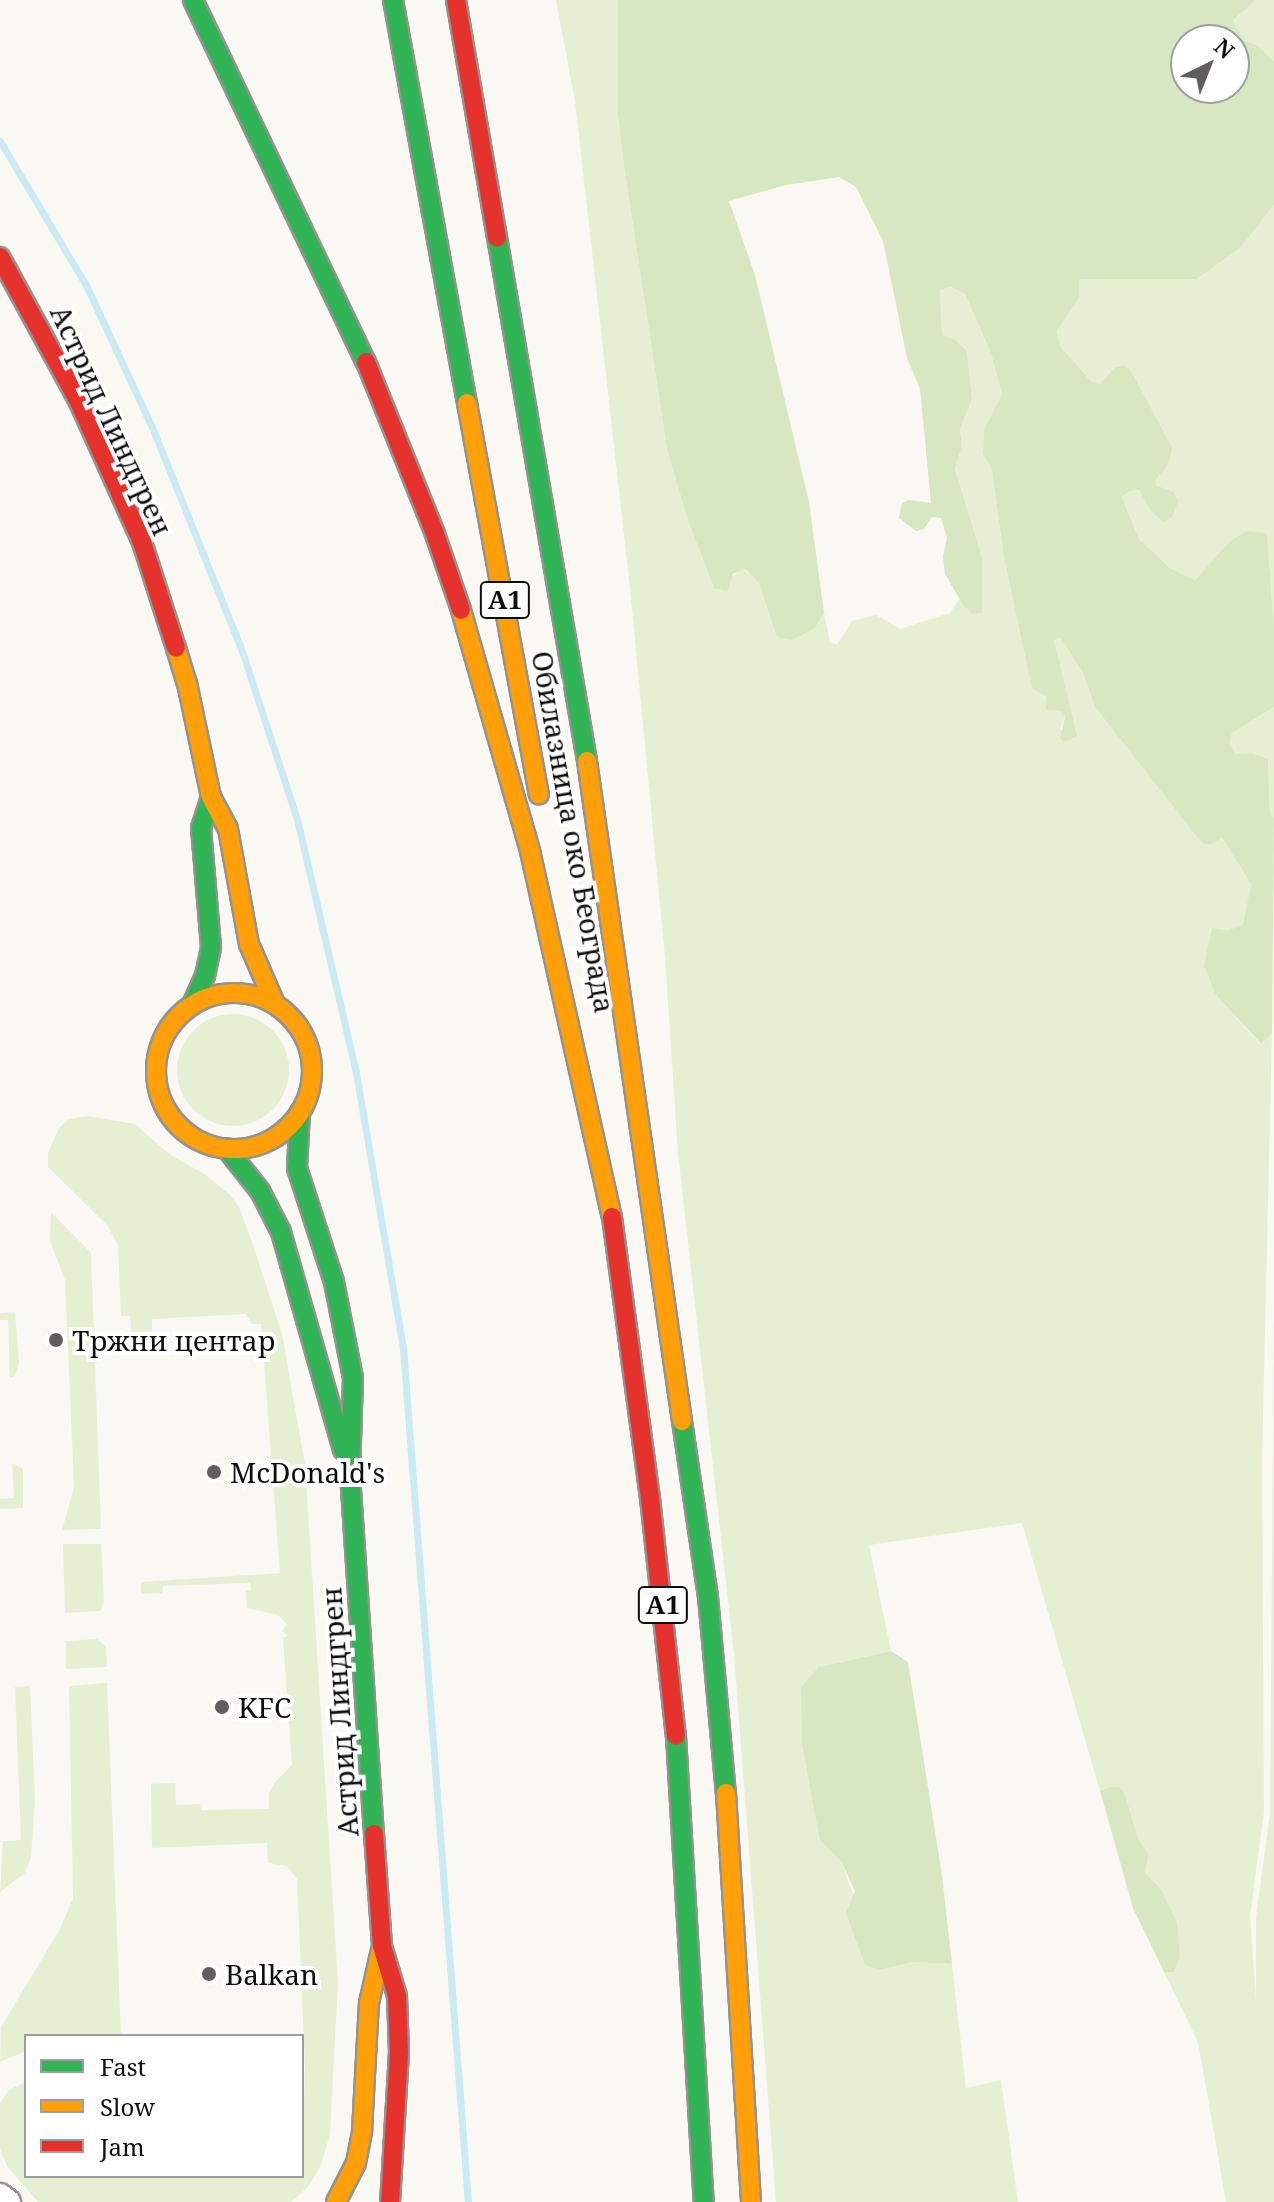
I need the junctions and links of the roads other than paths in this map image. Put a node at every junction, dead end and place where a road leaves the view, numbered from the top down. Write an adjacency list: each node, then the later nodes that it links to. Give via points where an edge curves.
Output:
1 (193, 0): 12 (main road, via 365,361 435,534 530,851)
2 (393, 0): 6 (main road, Обилазница око Београда / A1)
3 (456, 0): 20 (main road, A1, via 580,714 708,1597 726,1790)
4 (0, 257): 5 (main road, Астрид Линдгрен, via 79,402 142,542 187,683)
5 (211, 797): 8 (main road, Астрид Линдгрен, via 228,829 249,944); 9 (main road, Астрид Линдгрен, via 201,828 211,947)
6 (542, 809)
7 (547, 841): 12 (main road, Обилазница око Београда / A1)
8 (275, 1004): 9 (main road, via 224,993); 10 (main road, via 300,1029 309,1053 312,1079)
9 (192, 1005): 11 (main road, via 160,1045 160,1097 193,1137)
10 (300, 1112): 11 (main road, via 268,1140); 13 (main road, Астрид Линдгрен, via 297,1168 334,1282 353,1378)
11 (226, 1148): 13 (main road, Астрид Линдгрен, via 260,1191 281,1232)
12 (610, 1202): 19 (main road, A1, via 673,1694)
13 (350, 1474): 14 (main road, Астрид Линдгрен)
14 (382, 1946): 17 (main road, Астрид Линдгрен, via 369,2003 362,2131 356,2163); 18 (main road, Астрид Линдгрен, via 397,1996 399,2052)
15 (0, 2196): 16 (street)
16 (8, 2202)
17 (336, 2202)
18 (390, 2202)
19 (704, 2202)
20 (751, 2202)

